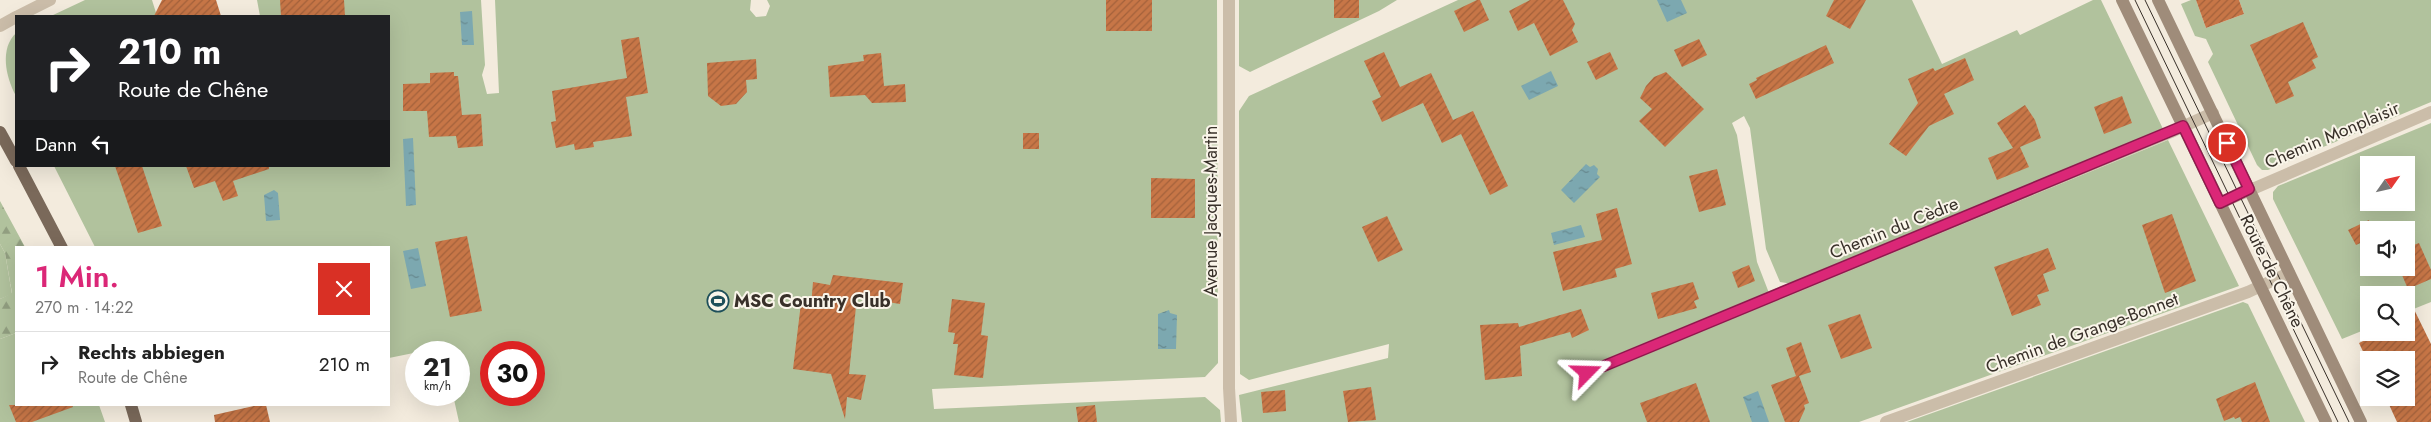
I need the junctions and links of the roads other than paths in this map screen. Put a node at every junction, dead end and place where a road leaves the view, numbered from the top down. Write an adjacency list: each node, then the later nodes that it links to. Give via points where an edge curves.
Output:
1 (50, 0): 5 (street)
2 (1229, 0): 22 (street, Avenue Jacques-Martin)
3 (2122, 0): 10 (main road, Route de Chêne)
4 (2158, 0): 9 (main road, Route de Chêne)
5 (21, 15)
6 (15, 18): 7 (street)
7 (0, 26)
8 (2431, 112): 14 (street, Chemin Monplaisir)
9 (2212, 113): 10 (street, Chemin du Cèdre); 14 (main road, Route de Chêne)
10 (2183, 126): 15 (main road, Route de Chêne); 19 (street, Chemin du Cèdre)
11 (0, 132): 12 (main road)
12 (15, 159)
13 (20, 167): 16 (main road)
14 (2249, 189): 15 (street, Chemin Monplaisir); 17 (main road, Route de Chêne)
15 (2220, 203): 18 (main road, Route de Chêne)
16 (61, 246)
17 (2290, 273): 18 (street, Chemin de Grange-Bonnet); 25 (main road, Route de Chêne)
18 (2261, 287): 23 (street, Chemin de Grange-Bonnet); 24 (main road, Route de Chêne)
19 (1587, 373)
20 (131, 406): 21 (main road)
21 (136, 422)
22 (1231, 422)
23 (1886, 422)
24 (2326, 422)
25 (2361, 422)

